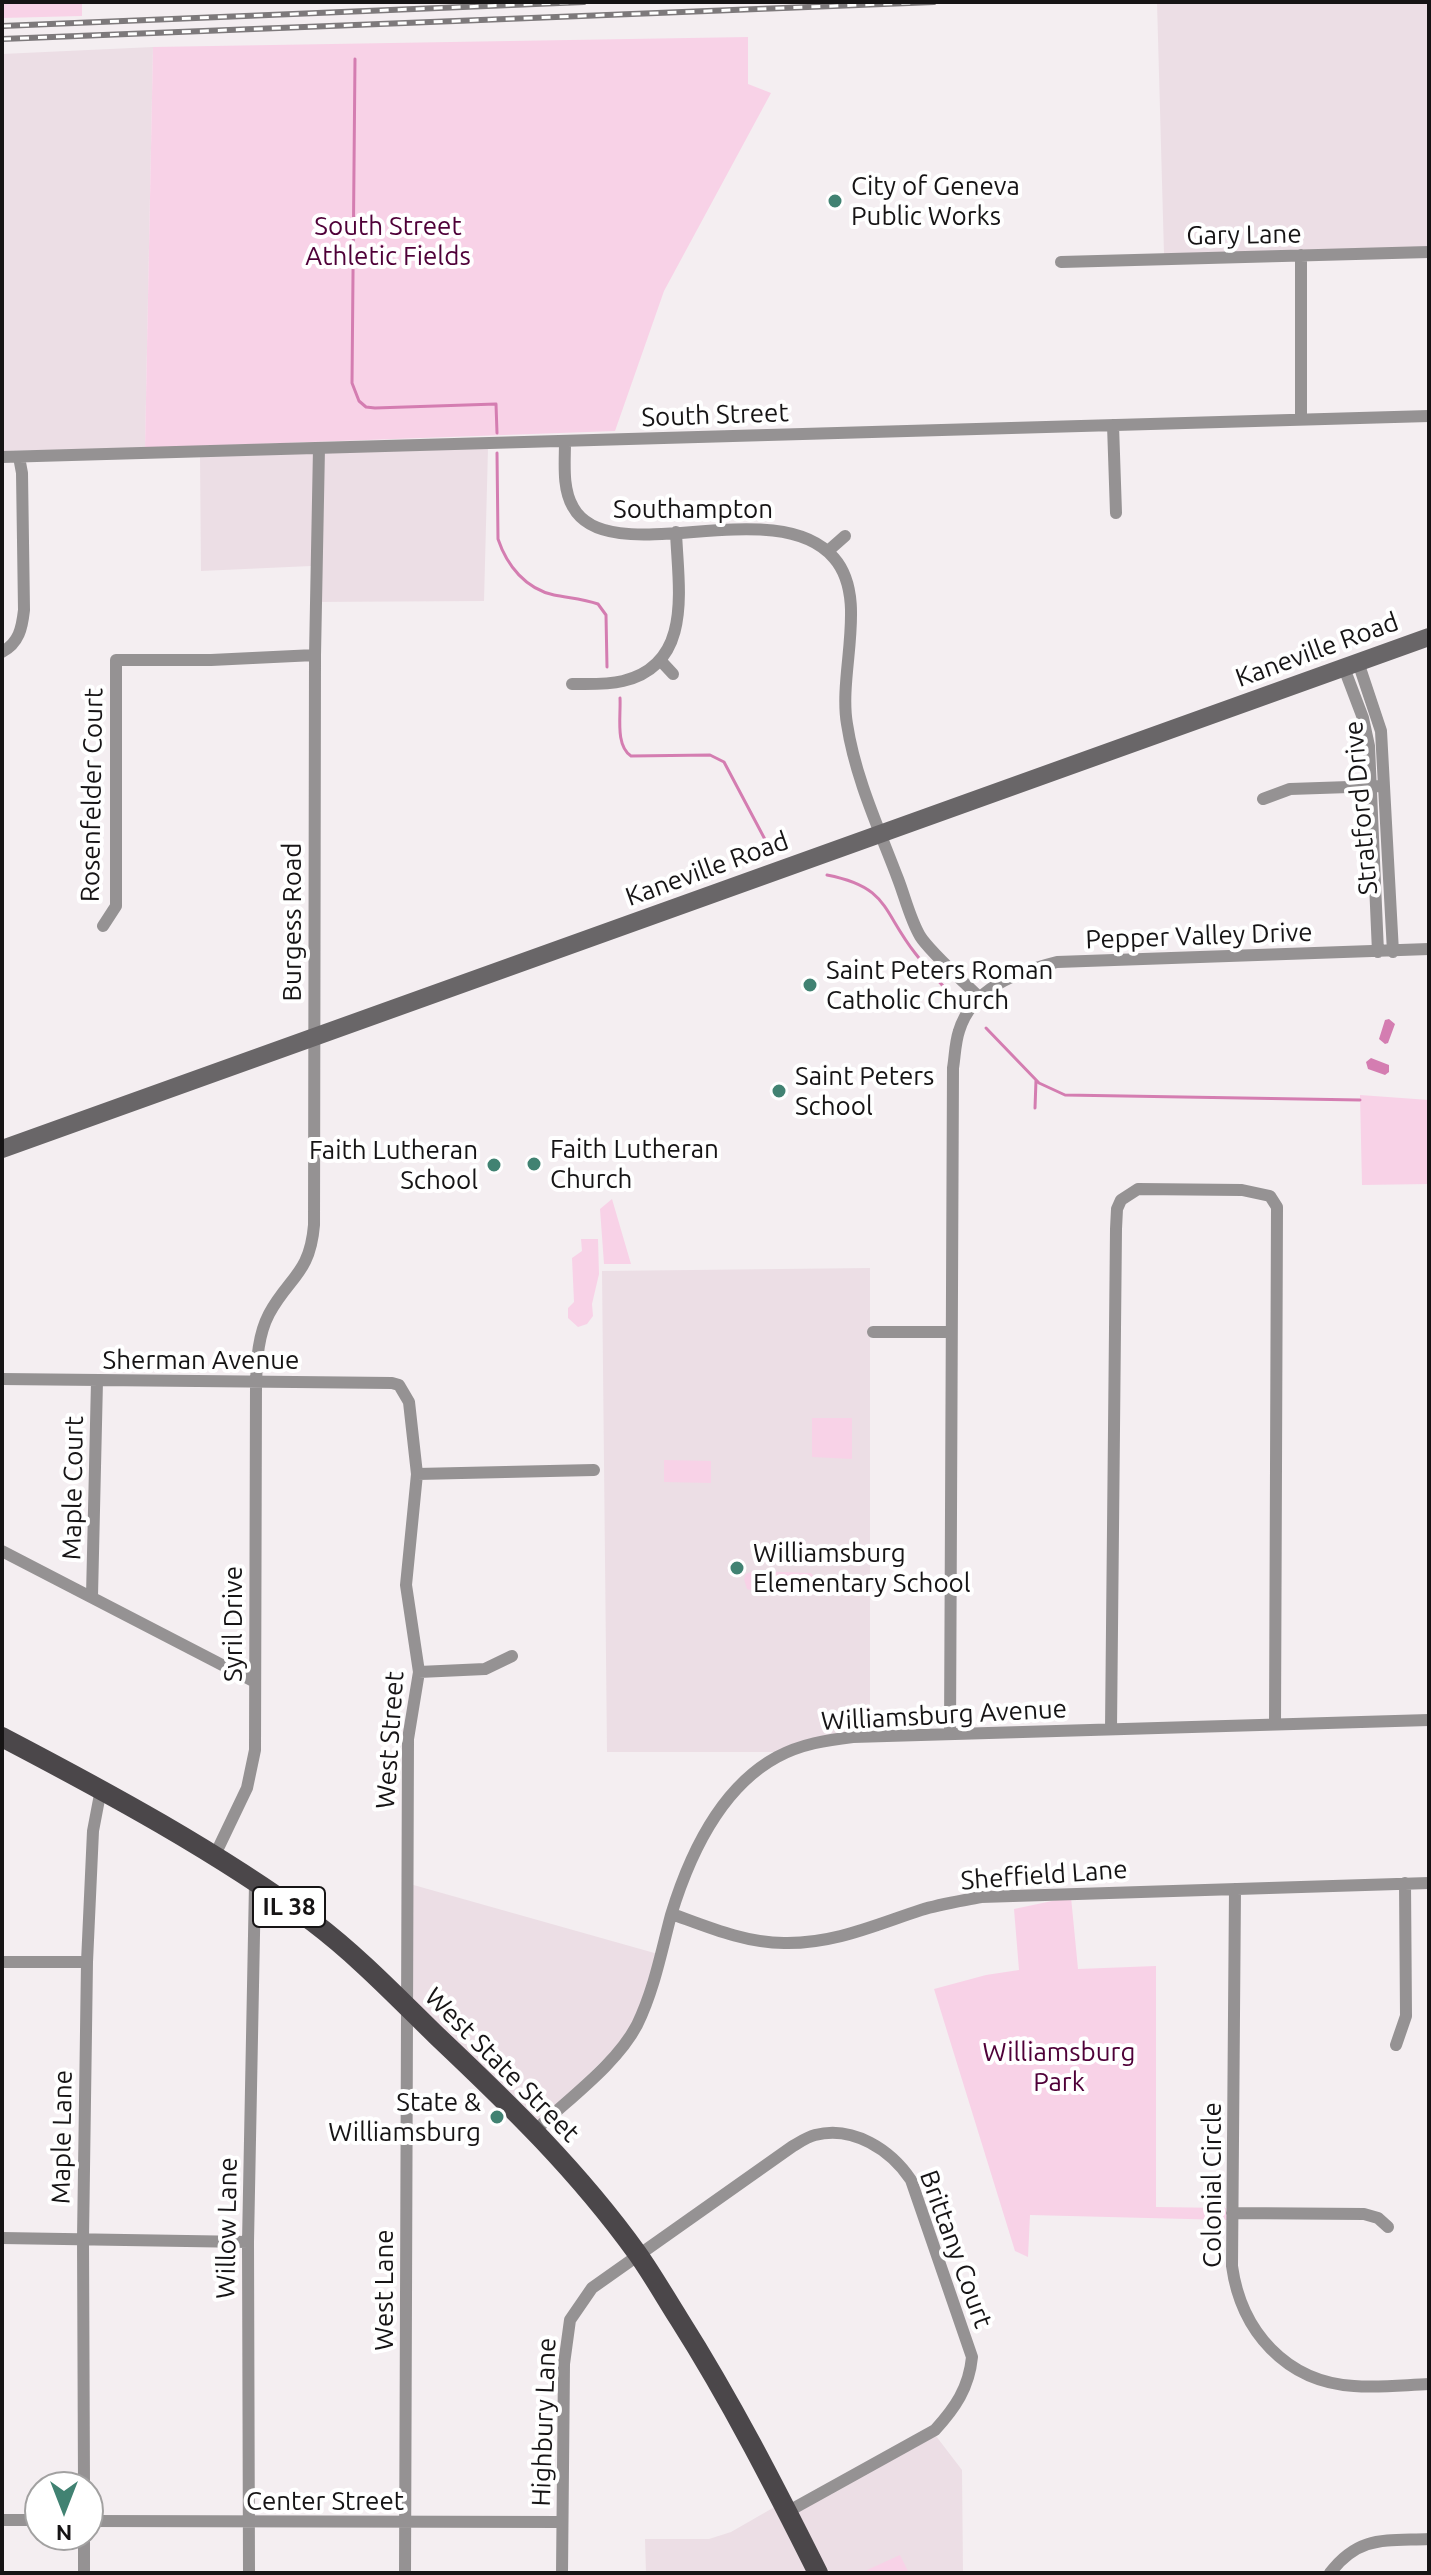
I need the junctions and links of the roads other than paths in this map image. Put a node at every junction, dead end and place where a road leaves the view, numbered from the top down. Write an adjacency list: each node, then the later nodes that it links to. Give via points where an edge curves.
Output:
1 (1429, 252): 2 (street, Gary Lane)
2 (1301, 255): 3 (street, Gary Lane); 5 (street)
3 (1061, 262)
4 (1429, 416): 5 (street, South Street)
5 (1301, 419): 6 (street, South Street)
6 (1113, 425): 7 (street, South Street); 11 (street)
7 (565, 441): 8 (street, South Street); 12 (street, Southampton, via 568,497 587,524 612,533)
8 (319, 448): 10 (street, South Street); 17 (street, Burgess Road)
9 (2, 457): 10 (street, South Street)
10 (19, 457): 16 (street, via 24,610 15,643)
11 (1116, 513)
12 (676, 532): 14 (street, Southampton, via 782,531); 18 (street, via 678,619 671,646)
13 (845, 536): 14 (street)
14 (828, 551): 25 (street, via 846,577 852,599 844,680 846,722)
15 (1429, 637): 19 (main road, Kaneville Road)
16 (2, 652)
17 (315, 655): 26 (street, Rosenfelder Court, via 116,660 116,906); 31 (street, Burgess Road)
18 (660, 660): 20 (street); 21 (street, via 647,672 620,682)
19 (1351, 665): 22 (street, Stratford Drive, via 1366,731); 23 (street, Stratford Drive, via 1378,716); 25 (main road, Kaneville Road)
20 (673, 674)
21 (572, 684)
22 (1371, 786): 23 (street); 24 (street, via 1290,789); 28 (street, Stratford Drive)
23 (1386, 786): 29 (street, Stratford Drive)
24 (1263, 799)
25 (880, 835): 30 (street, via 920,937); 31 (main road, Kaneville Road)
26 (103, 926)
27 (1429, 949): 29 (street, Pepper Valley Drive)
28 (1378, 952): 29 (street, Pepper Valley Drive); 30 (street, Pepper Valley Drive, via 1057,962 1022,971)
29 (1393, 952)
30 (979, 997): 34 (street, via 959,1029 953,1068)
31 (313, 1038): 32 (main road, Kaneville Road); 37 (street, Burgess Road, via 313,1237 306,1263 263,1329)
32 (2, 1149)
33 (873, 1332): 34 (street)
34 (951, 1332): 49 (street)
35 (2, 1379): 36 (street, Sherman Avenue)
36 (97, 1381): 37 (street, Sherman Avenue); 42 (street, Maple Court)
37 (256, 1382): 38 (street, Sherman Avenue); 45 (street, Syril Drive)
38 (399, 1385): 40 (street, West Street, via 409,1402)
39 (594, 1470): 40 (street)
40 (417, 1474): 44 (street, West Street, via 406,1585)
41 (2, 1551): 42 (street)
42 (92, 1596): 45 (street)
43 (512, 1656): 44 (street, via 485,1669)
44 (419, 1672): 60 (street, West Street, via 408,1739)
45 (255, 1682): 52 (street, Syril Drive, via 253,1771)
46 (1429, 1720): 47 (street, Williamsburg Avenue)
47 (1275, 1724): 48 (street, Williamsburg Avenue); 48 (street, via 1277,1207 1259,1192 1138,1189 1117,1209)
48 (1111, 1728): 49 (street, Williamsburg Avenue)
49 (950, 1734): 57 (street, Williamsburg Avenue, via 823,1741 776,1758 750,1778 709,1827 687,1868)
50 (2, 1737): 51 (main road, West State Street / IL 38)
51 (101, 1789): 52 (main road, West State Street / IL 38); 59 (street, Maple Lane, via 93,1831)
52 (214, 1857): 55 (main road, West State Street / IL 38)
53 (1405, 1883): 54 (street, Sheffield Lane); 56 (street, Sheffield Lane); 61 (street, via 1406,2016)
54 (1429, 1883)
55 (255, 1884): 60 (main road, West State Street / IL 38, via 332,1938); 67 (street, Willow Lane)
56 (1235, 1889): 57 (street, Sheffield Lane, via 981,1897 923,1909 827,1941 783,1943 734,1936); 63 (street, Colonial Circle)
57 (672, 1914): 62 (street, Williamsburg Avenue, via 650,1997 627,2042)
58 (2, 1962): 59 (street)
59 (87, 1962): 66 (street, Maple Lane)
60 (407, 2006): 62 (main road, West State Street / IL 38); 77 (street, West Lane)
61 (1396, 2045)
62 (536, 2130): 68 (main road, West State Street / IL 38)
63 (1232, 2213): 64 (street, via 1364,2214); 69 (street, Colonial Circle, via 1232,2266 1239,2300 1257,2334 1282,2361 1331,2383)
64 (1388, 2227)
65 (2, 2238): 66 (street)
66 (83, 2238): 67 (street); 70 (street, Maple Lane)
67 (248, 2242): 75 (street, Willow Lane)
68 (639, 2255): 71 (main road, West State Street / IL 38, via 704,2359); 71 (street, Brittany Court, via 814,2135 861,2137 899,2162 911,2180 972,2357 970,2376 935,2430); 76 (street, Highbury Lane, via 592,2288 570,2320 564,2364)
69 (1429, 2384)
70 (84, 2471)
71 (787, 2512): 84 (main road, West State Street / IL 38)
72 (2, 2520): 73 (street)
73 (24, 2520)
74 (104, 2521): 75 (street, Center Street)
75 (249, 2522): 77 (street, Center Street); 81 (street, Willow Lane)
76 (562, 2522): 77 (street, Center Street); 83 (street, Highbury Lane)
77 (405, 2523): 82 (street, West Lane)
78 (1429, 2539): 85 (street, via 1372,2541 1344,2554)
79 (84, 2551): 80 (street)
80 (84, 2573)
81 (249, 2573)
82 (405, 2573)
83 (562, 2573)
84 (818, 2573)
85 (1330, 2573)

